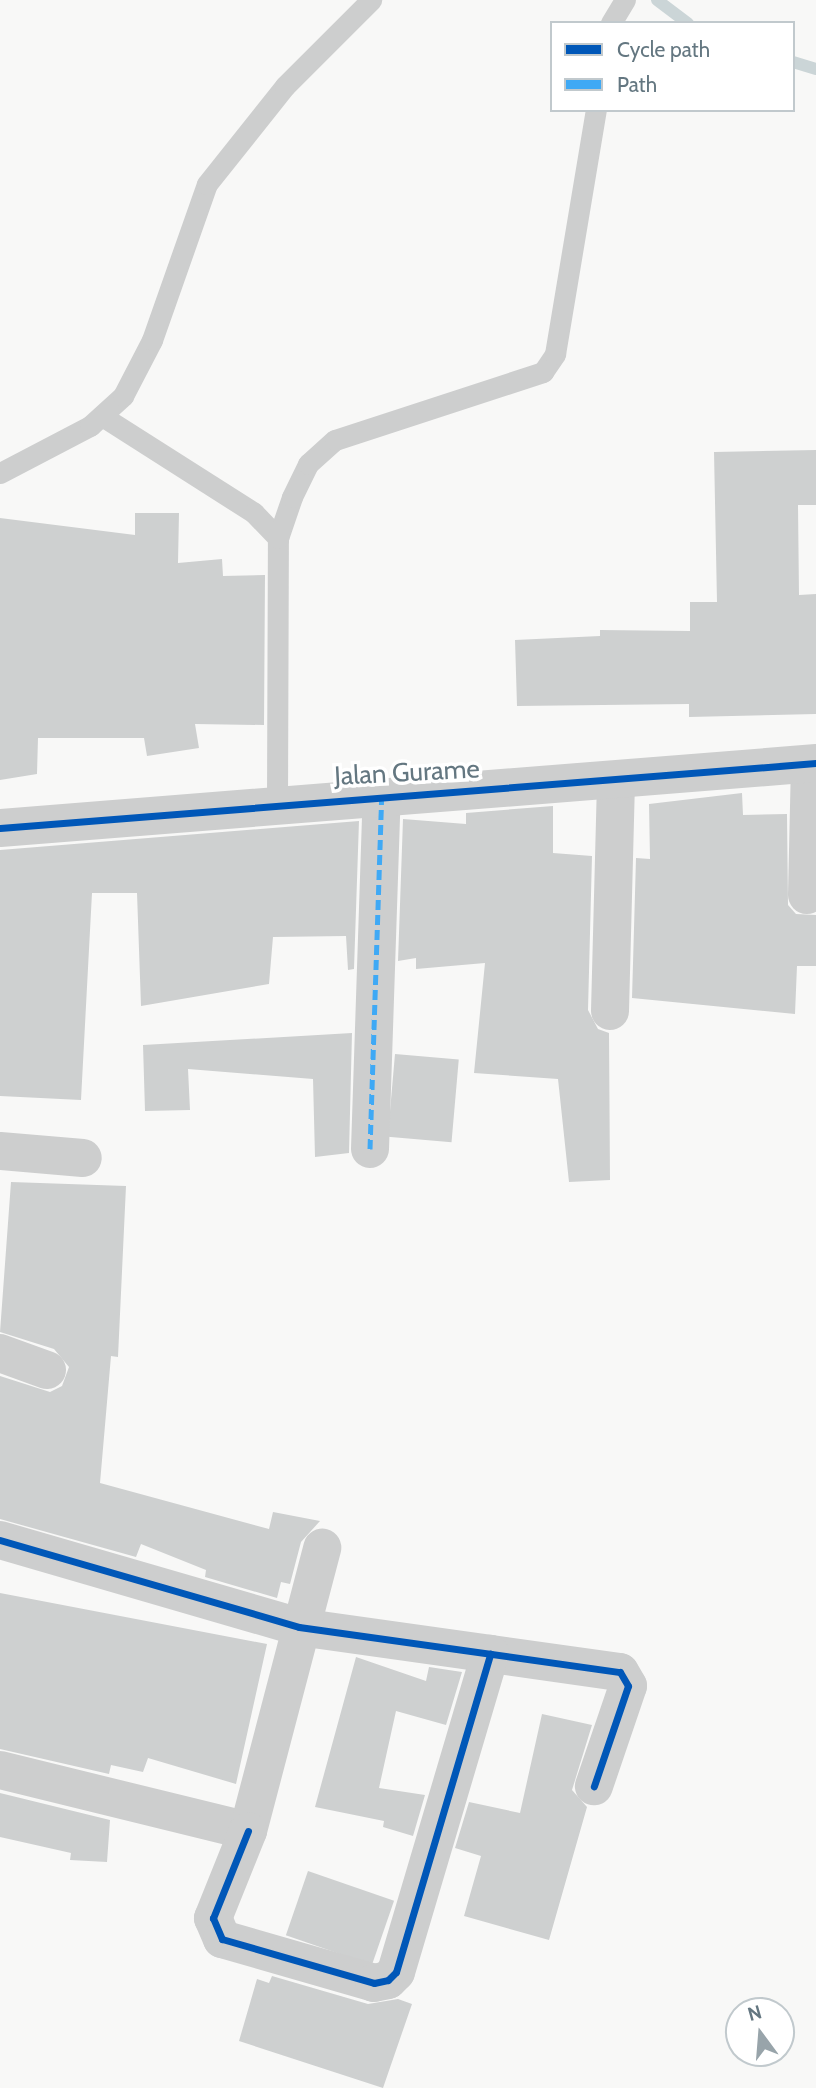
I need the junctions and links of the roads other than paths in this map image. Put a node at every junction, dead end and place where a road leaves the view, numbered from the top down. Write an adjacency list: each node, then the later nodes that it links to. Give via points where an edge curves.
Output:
1 (371, 0): 5 (lane, via 285,86 207,184 152,340 123,396)
2 (625, 0): 3 (lane)
3 (612, 21)
4 (596, 112): 7 (lane, via 555,355 544,372 335,440 308,464)
5 (102, 416): 6 (lane); 7 (lane, via 254,513)
6 (0, 472)
7 (278, 538): 11 (lane)
8 (813, 764): 9 (street, Jalan Gurame); 13 (street)
9 (617, 782): 10 (street, Jalan Gurame); 14 (street)
10 (382, 796): 11 (street, Jalan Gurame); 15 (street)
11 (277, 801): 12 (street, Jalan Gurame)
12 (0, 828)
13 (807, 894)
14 (610, 1012)
15 (370, 1149)
16 (0, 1151): 17 (street)
17 (83, 1158)
18 (0, 1353): 19 (street)
19 (47, 1370)
20 (0, 1540): 22 (street)
21 (322, 1548): 22 (street)
22 (299, 1627): 23 (street); 26 (street)
23 (490, 1654): 25 (street, via 627,1677); 26 (street, via 396,1972 388,1980 374,1983 222,1940 214,1918)
24 (0, 1770): 26 (street)
25 (594, 1786)
26 (248, 1830)

